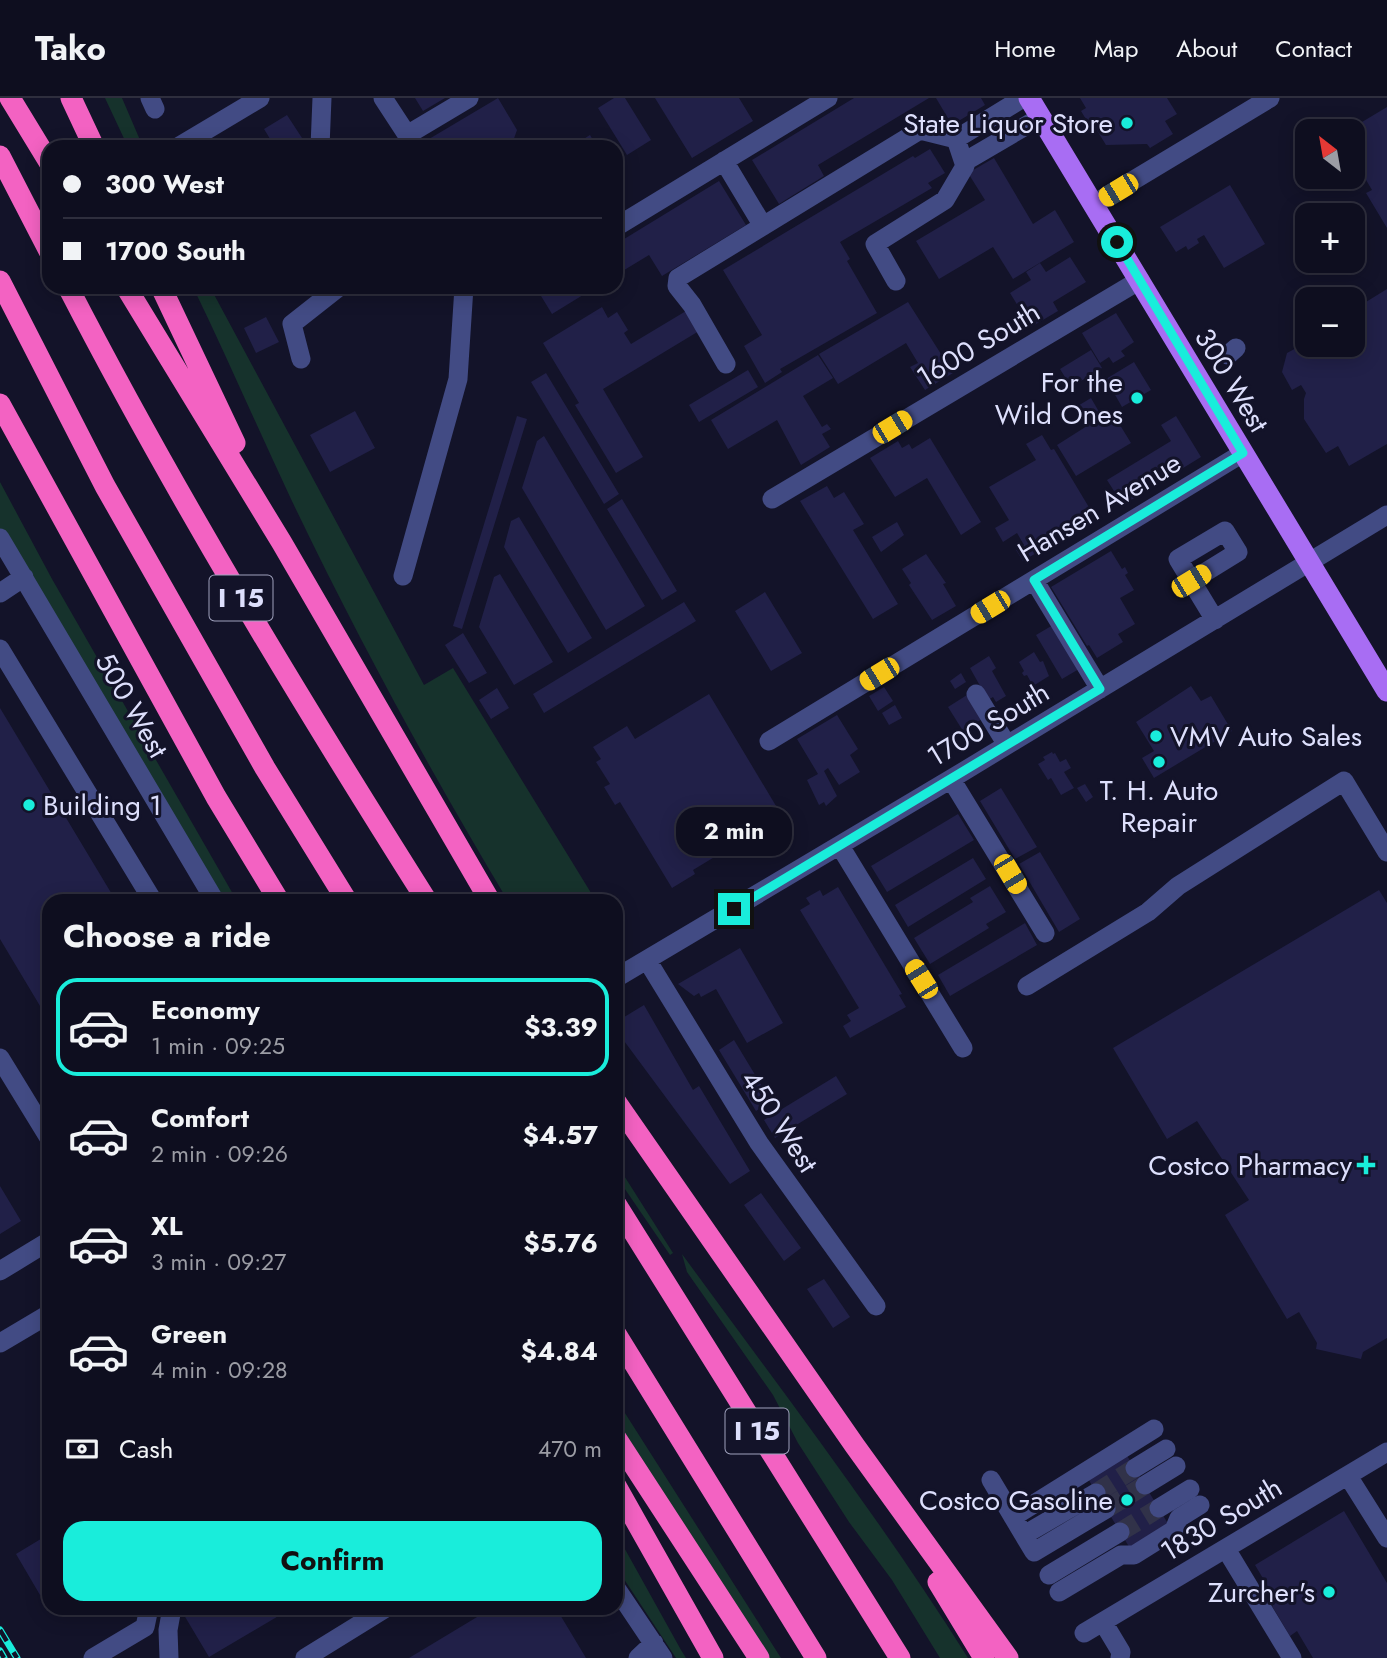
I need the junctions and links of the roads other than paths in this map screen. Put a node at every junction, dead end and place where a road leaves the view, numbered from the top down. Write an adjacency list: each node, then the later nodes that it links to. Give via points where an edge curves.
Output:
1 (10, 98): 18 (highway)
2 (71, 98): 13 (highway)
3 (260, 98): 14 (street)
4 (321, 98): 15 (street)
5 (383, 98): 16 (street)
6 (470, 98): 17 (street)
7 (828, 98): 20 (street)
8 (1023, 98): 12 (street)
9 (1029, 98): 11 (main road, 300 West)
10 (1270, 98): 22 (street)
11 (1041, 117): 21 (street); 22 (main road, 300 West)
12 (956, 139): 21 (street); 24 (street, via 920,130)
13 (91, 140)
14 (190, 140)
15 (320, 140)
16 (410, 140)
17 (412, 140)
18 (42, 151)
19 (0, 156): 25 (highway)
20 (724, 161): 23 (street); 24 (street)
21 (964, 162): 28 (street, via 945,200 875,244)
22 (1094, 204): 26 (main road, 300 West)
23 (623, 223)
24 (763, 226): 35 (street, via 678,278 677,286)
25 (42, 237)
26 (1140, 280): 37 (main road, 300 West); 38 (street, 1600 South)
27 (0, 281): 61 (highway, I 15, via 105,486)
28 (897, 281)
29 (72, 294): 62 (highway, I 15, via 132,411 303,705)
30 (130, 294): 41 (highway)
31 (163, 294): 41 (highway)
32 (331, 294): 34 (street, via 292,324)
33 (464, 294): 43 (street, via 458,379)
34 (301, 359)
35 (726, 363)
36 (0, 404): 60 (highway, via 216,797)
37 (1243, 453): 42 (main road, 300 West); 45 (street, Hansen Avenue)
38 (772, 499)
39 (1387, 515): 42 (street, 1700 South)
40 (0, 538): 44 (street, 500 West)
41 (282, 543): 63 (highway)
42 (1310, 562): 48 (street, 1700 South); 51 (main road, 300 West)
43 (403, 576)
44 (24, 577): 47 (street); 59 (street, 500 West)
45 (1034, 580): 50 (street); 53 (street, Hansen Avenue)
46 (1191, 581): 48 (street)
47 (0, 593)
48 (1215, 620): 50 (street, 1700 South)
49 (0, 649): 58 (street)
50 (1100, 689): 54 (street, 1700 South)
51 (1387, 691)
52 (976, 694): 54 (street)
53 (769, 741)
54 (1007, 746): 55 (street, 1700 South)
55 (951, 779): 56 (street, 1700 South); 64 (street)
56 (840, 846): 65 (street, 1700 South); 68 (street)
57 (1387, 852): 67 (street, via 1344,781)
58 (149, 894)
59 (211, 894)
60 (275, 894)
61 (342, 894)
62 (423, 894)
63 (485, 894)
64 (1045, 933)
65 (647, 960): 66 (street, 1700 South); 75 (street, 450 West, via 759,1143)
66 (623, 974)
67 (1027, 986)
68 (963, 1048)
69 (0, 1058): 71 (street)
70 (623, 1112): 80 (highway)
71 (42, 1127)
72 (623, 1215): 87 (highway, I 15)
73 (42, 1245): 74 (street)
74 (0, 1271)
75 (876, 1306)
76 (42, 1318): 77 (street)
77 (0, 1343)
78 (623, 1345): 108 (highway, I 15)
79 (1154, 1429): 91 (street)
80 (856, 1446): 111 (highway); 112 (highway)
81 (623, 1449): 107 (highway)
82 (1387, 1452): 84 (street, 1830 South)
83 (1171, 1458): 85 (street)
84 (1348, 1476): 93 (street); 94 (street, 1830 South)
85 (1140, 1477)
86 (991, 1480): 91 (street)
87 (793, 1489): 109 (highway, I 15); 110 (highway)
88 (623, 1498): 106 (highway)
89 (1101, 1501): 91 (street, via 1029,1543)
90 (1158, 1508): 92 (street, via 1195,1497 1174,1530 1134,1555 1121,1555 1054,1584)
91 (1013, 1517)
92 (1120, 1532)
93 (1387, 1538)
94 (1227, 1549): 99 (street, 1830 South); 114 (street)
95 (623, 1598): 101 (street)
96 (148, 1615): 102 (street, via 145,1627)
97 (171, 1615): 103 (street)
98 (375, 1615): 104 (street)
99 (1102, 1622): 100 (street, 1830 South); 113 (street)
100 (1084, 1633)
101 (659, 1650): 105 (street)
102 (93, 1658)
103 (169, 1658)
104 (305, 1658)
105 (638, 1658)
106 (713, 1658)
107 (759, 1658)
108 (816, 1658)
109 (900, 1658)
110 (915, 1658)
111 (984, 1658)
112 (1008, 1658)
113 (1120, 1658)
114 (1292, 1658)

